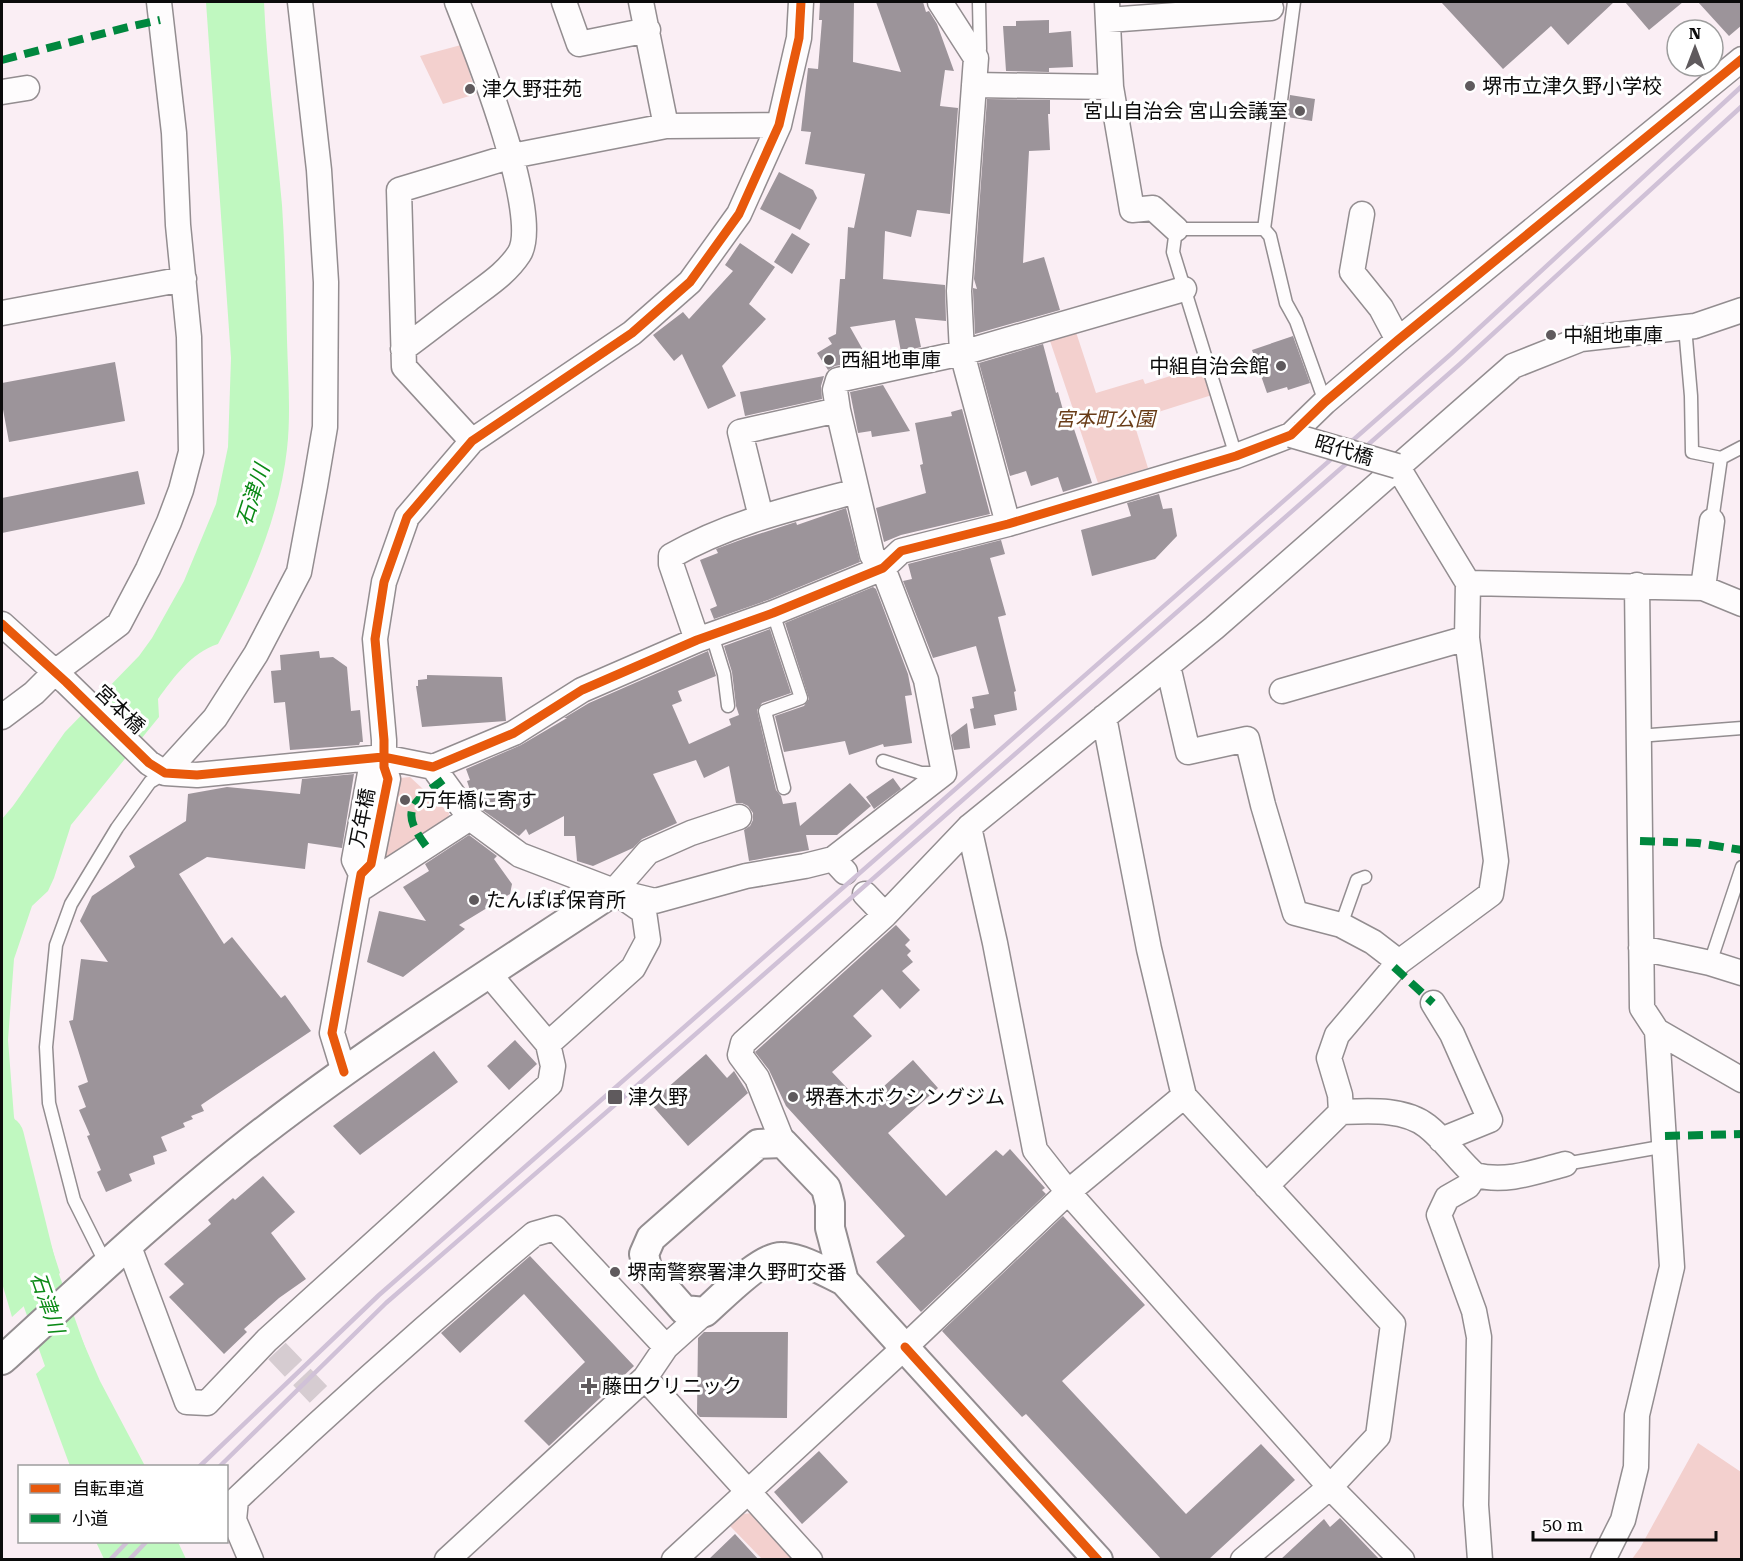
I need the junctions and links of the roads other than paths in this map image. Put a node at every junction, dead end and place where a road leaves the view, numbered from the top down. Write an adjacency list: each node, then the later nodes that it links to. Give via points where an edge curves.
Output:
1 (159, 2): 24 (street, via 174,133)
2 (300, 2): 63 (street, via 319,170 326,282 326,427 299,572 215,718)
3 (457, 2): 20 (street)
4 (564, 2): 11 (street, via 579,44)
5 (641, 2): 11 (street)
6 (801, 2): 18 (street, via 799,38)
7 (940, 2): 12 (street)
8 (978, 2): 12 (lane, via 980,49)
9 (1282, 5): 10 (street); 23 (lane)
10 (1107, 11): 15 (street)
11 (648, 30): 19 (street)
12 (976, 58): 14 (street)
13 (1742, 59): 29 (street)
14 (974, 86): 15 (street); 31 (street, via 959,291)
15 (1111, 87): 22 (street, via 1132,210 1153,208)
16 (27, 88): 17 (street)
17 (2, 92)
18 (779, 125): 19 (street); 35 (street, via 739,214 690,282 632,333)
19 (666, 126): 20 (street)
20 (512, 156): 30 (street, via 524,227 520,252 504,273); 30 (street, via 399,190)
21 (1362, 214): 29 (street, via 1352,272 1381,308)
22 (1176, 229): 23 (lane); 25 (lane, via 1173,252)
23 (1264, 229): 32 (lane, via 1270,236 1286,303)
24 (184, 279): 27 (street); 54 (street, via 191,452 181,490 148,569 119,624)
25 (1184, 289): 31 (street); 37 (lane)
26 (1742, 310): 28 (street)
27 (2, 313)
28 (1685, 327): 38 (lane, via 1692,452); 39 (street, via 1581,339 1513,366)
29 (1398, 340): 32 (street)
30 (403, 349): 35 (street, via 404,367)
31 (962, 353): 33 (street, via 837,380 834,390); 43 (street)
32 (1325, 402): 34 (street)
33 (838, 410): 40 (street); 41 (street, via 740,432)
34 (1291, 435): 37 (street); 39 (street, 昭代橋, bridge)
35 (472, 441): 64 (street, via 407,517 384,582 375,639)
36 (1742, 447): 38 (lane)
37 (1236, 456): 43 (street)
38 (1721, 458): 42 (lane)
39 (1397, 466): 45 (street); 53 (street)
40 (857, 491): 41 (street); 44 (street, via 872,555)
41 (761, 517): 51 (street, via 670,556)
42 (1712, 522): 47 (street)
43 (1008, 524): 44 (street, via 901,551)
44 (883, 568): 49 (street); 65 (street, via 926,680)
45 (1468, 583): 46 (street); 52 (street)
46 (1637, 585): 47 (street); 60 (street)
47 (1703, 588): 48 (street)
48 (1742, 604)
49 (773, 613): 51 (street); 66 (lane, via 801,698 765,711)
50 (2, 624): 54 (street, 宮本橋)
51 (705, 637): 56 (lane, via 724,674); 62 (street, via 582,690 514,733)
52 (1467, 638): 55 (street); 78 (street, via 1496,861 1491,894)
53 (1167, 666): 58 (street); 76 (street, via 1188,752 1247,739 1295,913)
54 (61, 677): 57 (street); 63 (street, 宮本橋)
55 (1282, 691)
56 (728, 705)
57 (2, 717)
58 (1104, 717): 69 (street); 87 (street, via 1149,949)
59 (1742, 728): 60 (lane)
60 (1638, 736): 77 (street)
61 (883, 760): 65 (lane, via 921,773)
62 (433, 767): 64 (street); 68 (street)
63 (157, 768): 64 (street, via 197,776); 97 (lane, via 71,904 56,945 46,1047 49,1103 74,1200)
64 (385, 768): 71 (street, via 370,773 354,860)
65 (944, 773): 73 (street, via 839,866 746,876 655,901)
66 (784, 788)
67 (739, 817): 73 (street, via 648,852)
68 (470, 818): 71 (street); 73 (street, via 520,855)
69 (969, 827): 75 (street); 95 (street, via 996,943 1035,1150)
70 (1742, 867): 79 (lane)
71 (363, 876): 85 (street, via 332,1033)
72 (1365, 877): 76 (lane, via 1357,880)
73 (614, 891): 81 (street); 84 (street, via 644,912 648,940 633,968)
74 (865, 894): 75 (street)
75 (885, 915): 90 (street, via 743,1043 740,1055 757,1078)
76 (1341, 925): 78 (street)
77 (1641, 948): 79 (street); 83 (street, via 1642,1008)
78 (1399, 962): 88 (street, via 1336,1035 1329,1058)
79 (1710, 963): 80 (street)
80 (1742, 973)
81 (489, 975): 84 (street); 85 (street)
82 (1433, 1003): 89 (street, via 1452,1034 1491,1120)
83 (1657, 1031): 86 (street); 91 (street)
84 (548, 1044): 96 (street, via 553,1066 550,1084 207,1403 187,1402)
85 (344, 1072): 96 (street, via 237,1152)
86 (1742, 1080)
87 (1184, 1096): 94 (street); 95 (street)
88 (1341, 1112): 89 (street, via 1377,1111 1406,1116 1425,1124); 94 (street)
89 (1441, 1140): 93 (street)
90 (783, 1143): 98 (street, via 826,1188); 99 (street, via 758,1144 651,1238 644,1254 647,1268 684,1310)
91 (1665, 1146): 92 (lane); 114 (street, via 1672,1267 1637,1415 1636,1467 1623,1520)
92 (1565, 1164): 93 (street, via 1508,1179)
93 (1475, 1175): 113 (street, via 1468,1186 1447,1198 1439,1215 1474,1311 1479,1337 1476,1505)
94 (1266, 1186): 104 (street, via 1393,1324 1378,1436)
95 (1068, 1192): 101 (street); 104 (street)
96 (128, 1244): 97 (street)
97 (103, 1269): 102 (street)
98 (844, 1281): 99 (street, via 781,1256 756,1267); 101 (street)
99 (705, 1312): 100 (street)
100 (666, 1347): 103 (street); 106 (street, via 555,1228 534,1234 326,1402 236,1500 234,1520)
101 (905, 1347): 105 (street); 110 (street)
102 (2, 1360)
103 (645, 1378): 105 (street); 107 (street)
104 (1330, 1486): 111 (street); 112 (street)
105 (748, 1492): 108 (street); 109 (street)
106 (251, 1560)
107 (447, 1560)
108 (674, 1560)
109 (810, 1560)
110 (1098, 1560)
111 (1243, 1560)
112 (1402, 1560)
113 (1480, 1560)
114 (1603, 1560)

